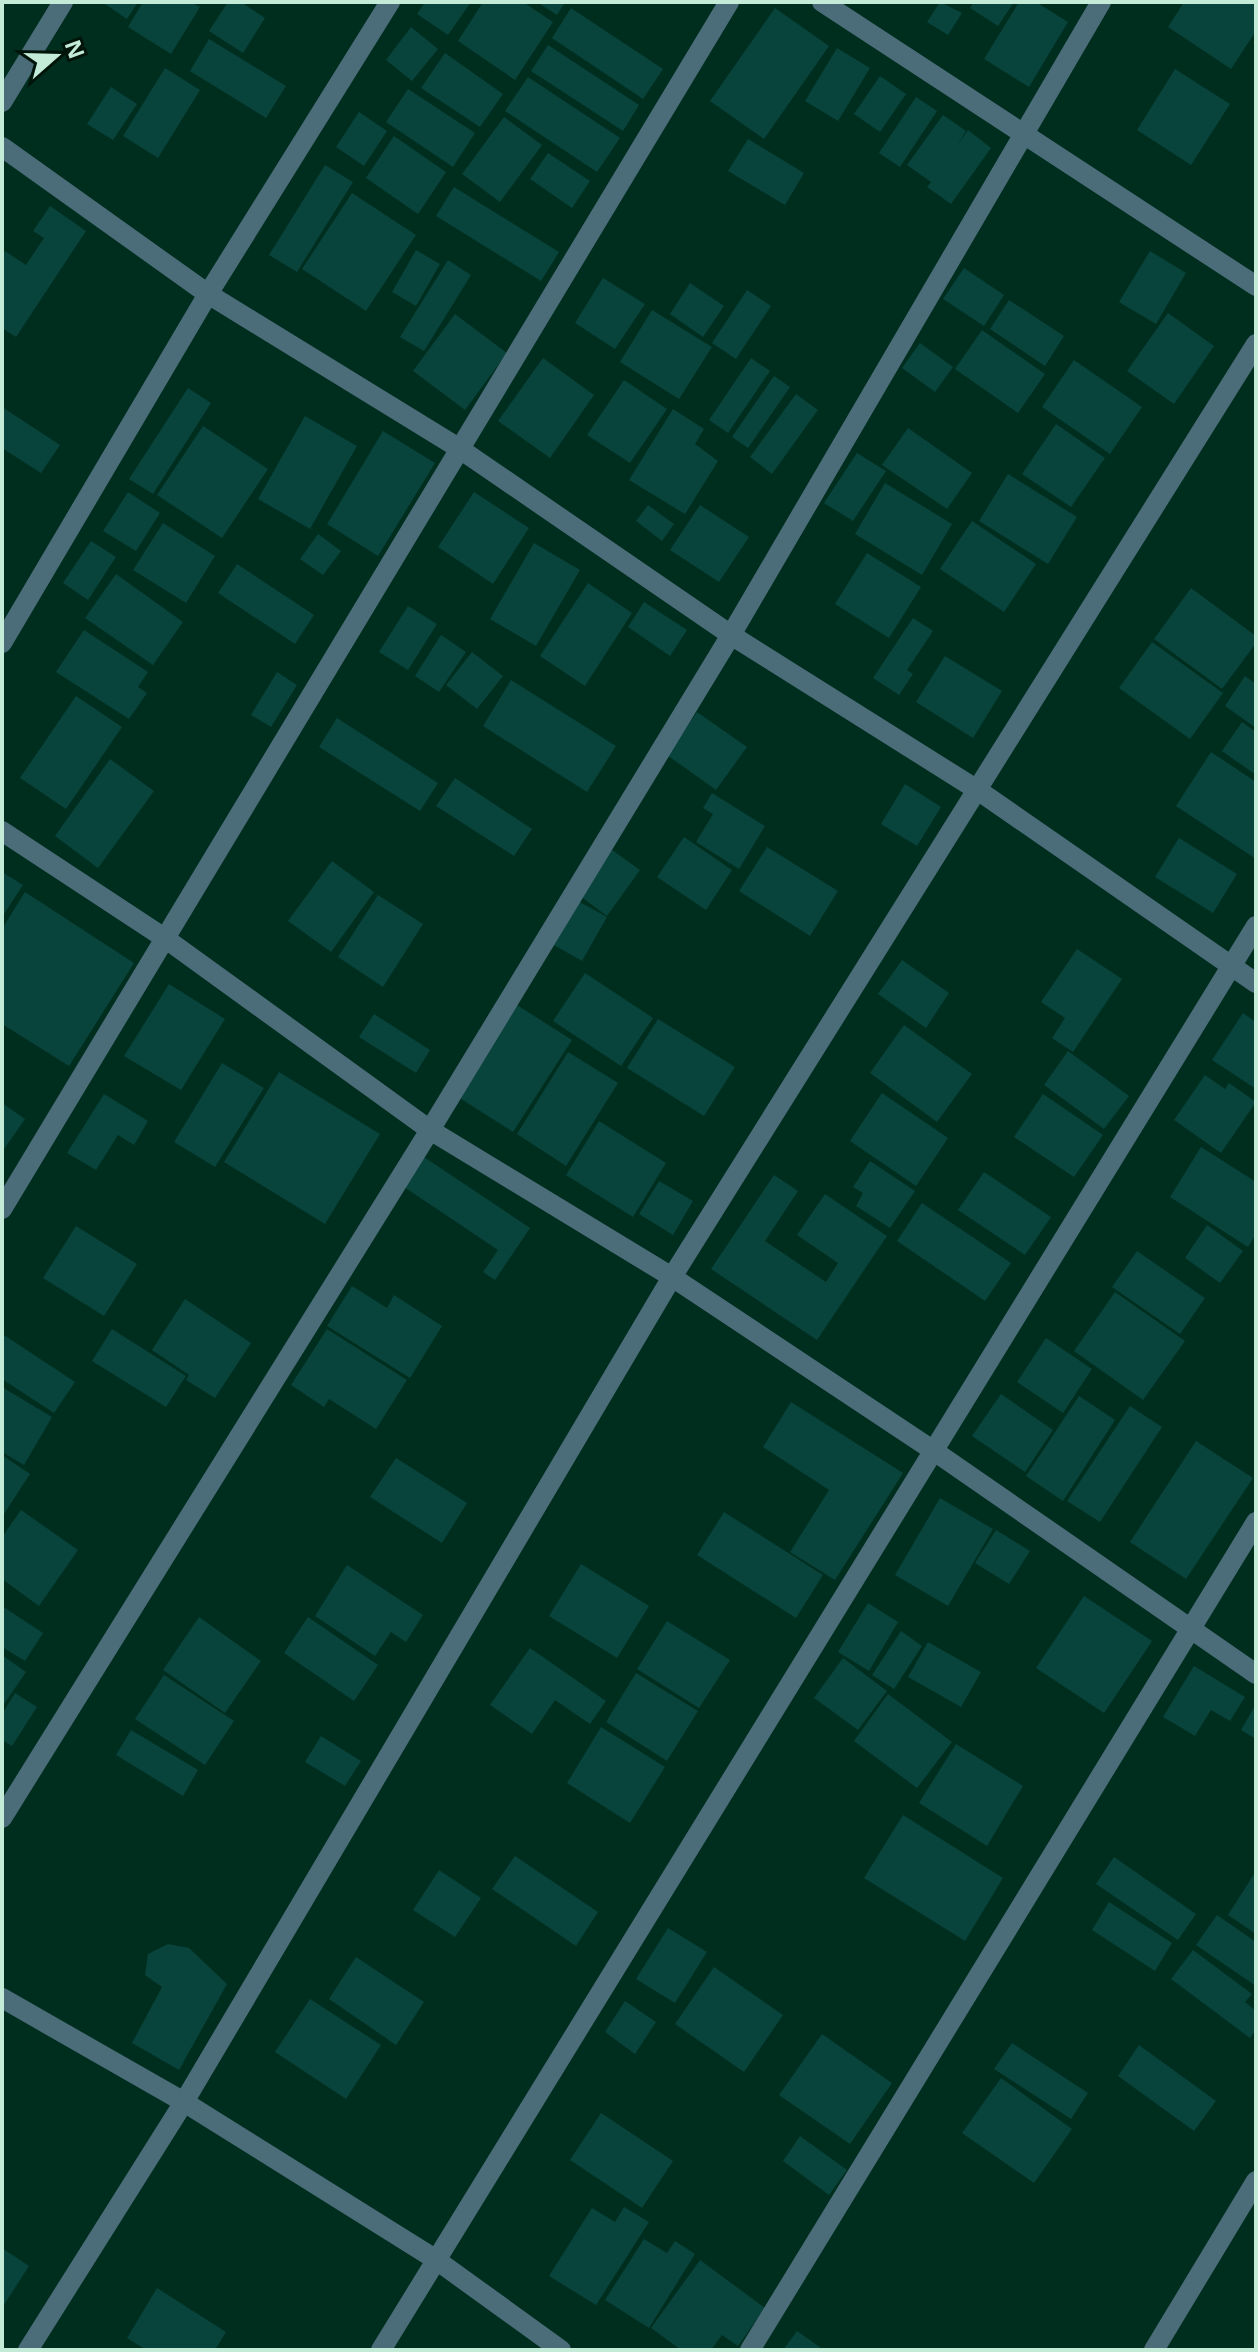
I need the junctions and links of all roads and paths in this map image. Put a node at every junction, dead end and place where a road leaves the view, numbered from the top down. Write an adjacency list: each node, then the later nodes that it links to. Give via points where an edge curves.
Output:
1 (63, 2): 6 (street)
2 (390, 2): 10 (street)
3 (729, 2): 12 (street)
4 (822, 2): 7 (street)
5 (1101, 2): 7 (street)
6 (2, 102)
7 (1023, 134): 9 (street); 13 (street)
8 (2, 147): 10 (street)
9 (1256, 286)
10 (208, 294): 12 (street); 14 (street)
11 (1256, 344): 15 (street)
12 (457, 447): 13 (street); 18 (street)
13 (731, 635): 15 (street); 21 (street)
14 (2, 643)
15 (979, 791): 19 (street); 23 (street)
16 (2, 831): 18 (street)
17 (1256, 926): 19 (street)
18 (166, 939): 21 (street); 22 (street)
19 (1233, 966): 20 (street); 24 (street)
20 (1256, 983)
21 (430, 1130): 23 (street); 28 (street)
22 (2, 1209)
23 (672, 1277): 24 (street); 30 (street)
24 (934, 1451): 26 (street); 32 (street)
25 (1256, 1522): 26 (street)
26 (1191, 1633): 27 (street); 36 (street)
27 (1256, 1674)
28 (2, 1818)
29 (2, 1998): 30 (street)
30 (184, 2102): 32 (street); 33 (street)
31 (1256, 2181): 37 (street)
32 (435, 2259): 34 (street); 35 (street)
33 (28, 2350)
34 (381, 2350)
35 (561, 2350)
36 (750, 2350)
37 (1154, 2350)

